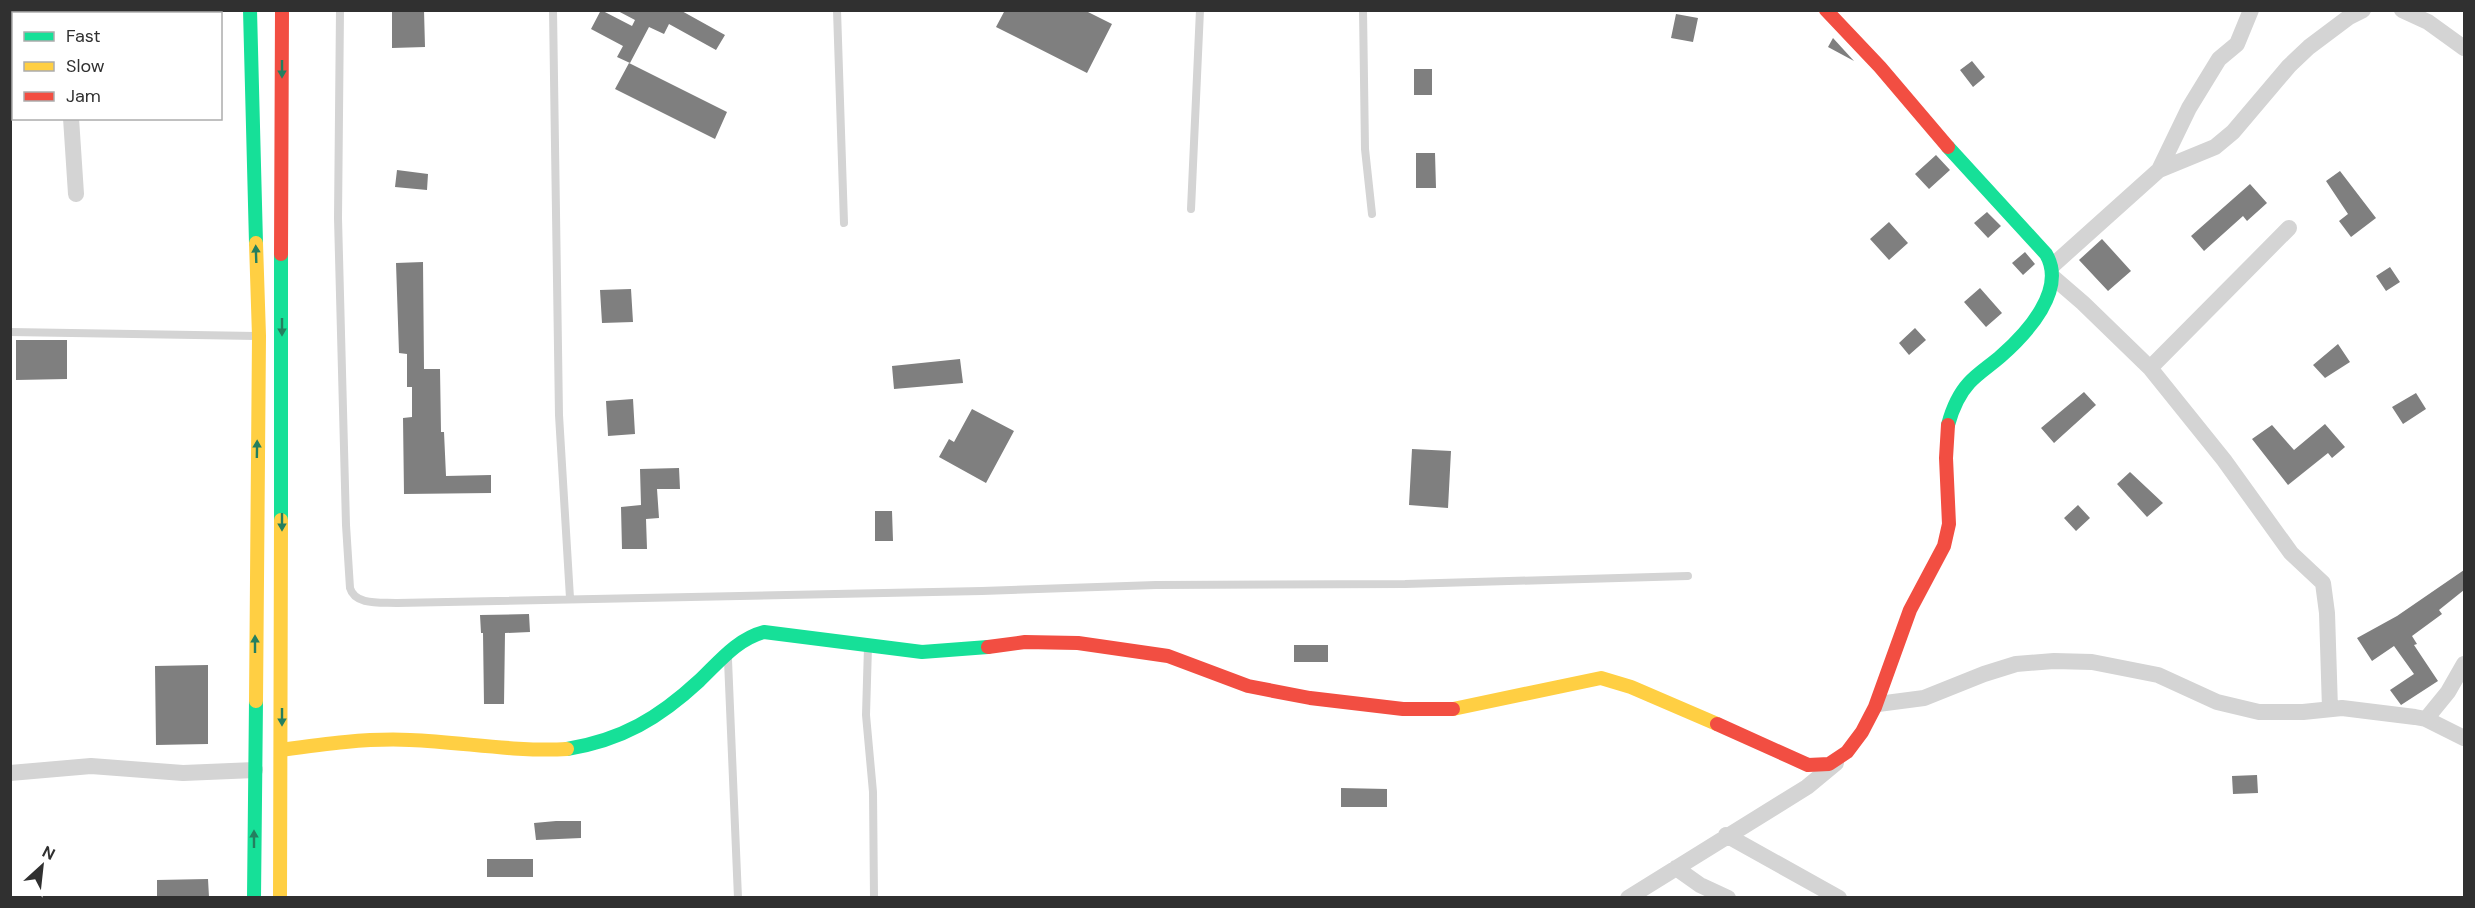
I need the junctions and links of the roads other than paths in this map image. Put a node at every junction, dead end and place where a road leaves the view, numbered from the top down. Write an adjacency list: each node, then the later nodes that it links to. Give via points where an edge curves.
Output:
1 (250, 10): 22 (street, one-way to 1)
2 (282, 10): 33 (street, one-way to 33)
3 (339, 10): 25 (lane, via 339,240 351,593 366,601 397,603)
4 (553, 10): 25 (lane, via 559,415)
5 (837, 10): 18 (lane)
6 (1200, 10): 16 (lane)
7 (1363, 10): 17 (lane, via 1365,149)
8 (1826, 10): 20 (street, via 2046,254)
9 (2251, 10): 14 (street, via 2237,44 2219,59 2202,84)
10 (2363, 10): 14 (street, via 2308,47 2215,147)
11 (2402, 10): 12 (street, via 2428,22)
12 (2464, 48)
13 (71, 120): 15 (street)
14 (2159, 170): 20 (street)
15 (76, 194)
16 (1191, 209)
17 (1371, 214)
18 (844, 223)
19 (2289, 228): 23 (street)
20 (2053, 272): 23 (street); 29 (street, via 2036,316 2019,339 1968,385 1950,417 1946,435 1946,538 1910,610)
21 (10, 332): 22 (lane)
22 (259, 336): 35 (street, one-way to 22)
23 (2150, 368): 30 (street, via 2224,460 2291,553 2323,583)
24 (1688, 576): 25 (lane)
25 (570, 598)
26 (868, 645): 27 (street, via 764,632 741,641); 34 (street, via 922,652 1025,642 1078,643 1168,656 1248,686 1402,710 1458,709 1601,678 1672,704 1808,765 1821,766); 42 (lane, via 866,715 873,792)
27 (728, 653): 33 (street, via 660,714 621,735 584,748 512,749 407,740); 41 (lane)
28 (2464, 664): 31 (street)
29 (1878, 704): 30 (street, via 1924,698 2016,664 2092,662 2158,675 2233,707 2259,712); 34 (street)
30 (2330, 709): 31 (street)
31 (2426, 719): 32 (street)
32 (2464, 738)
33 (282, 750): 40 (street)
34 (1845, 755): 37 (street, via 1807,787)
35 (255, 770): 36 (street, via 183,773 91,766); 39 (street, one-way to 35)
36 (10, 773)
37 (1726, 835): 38 (street); 45 (street)
38 (1676, 868): 43 (street); 44 (street, via 1700,885)
39 (254, 897)
40 (280, 897)
41 (738, 897)
42 (874, 897)
43 (1628, 897)
44 (1728, 897)
45 (1839, 897)

